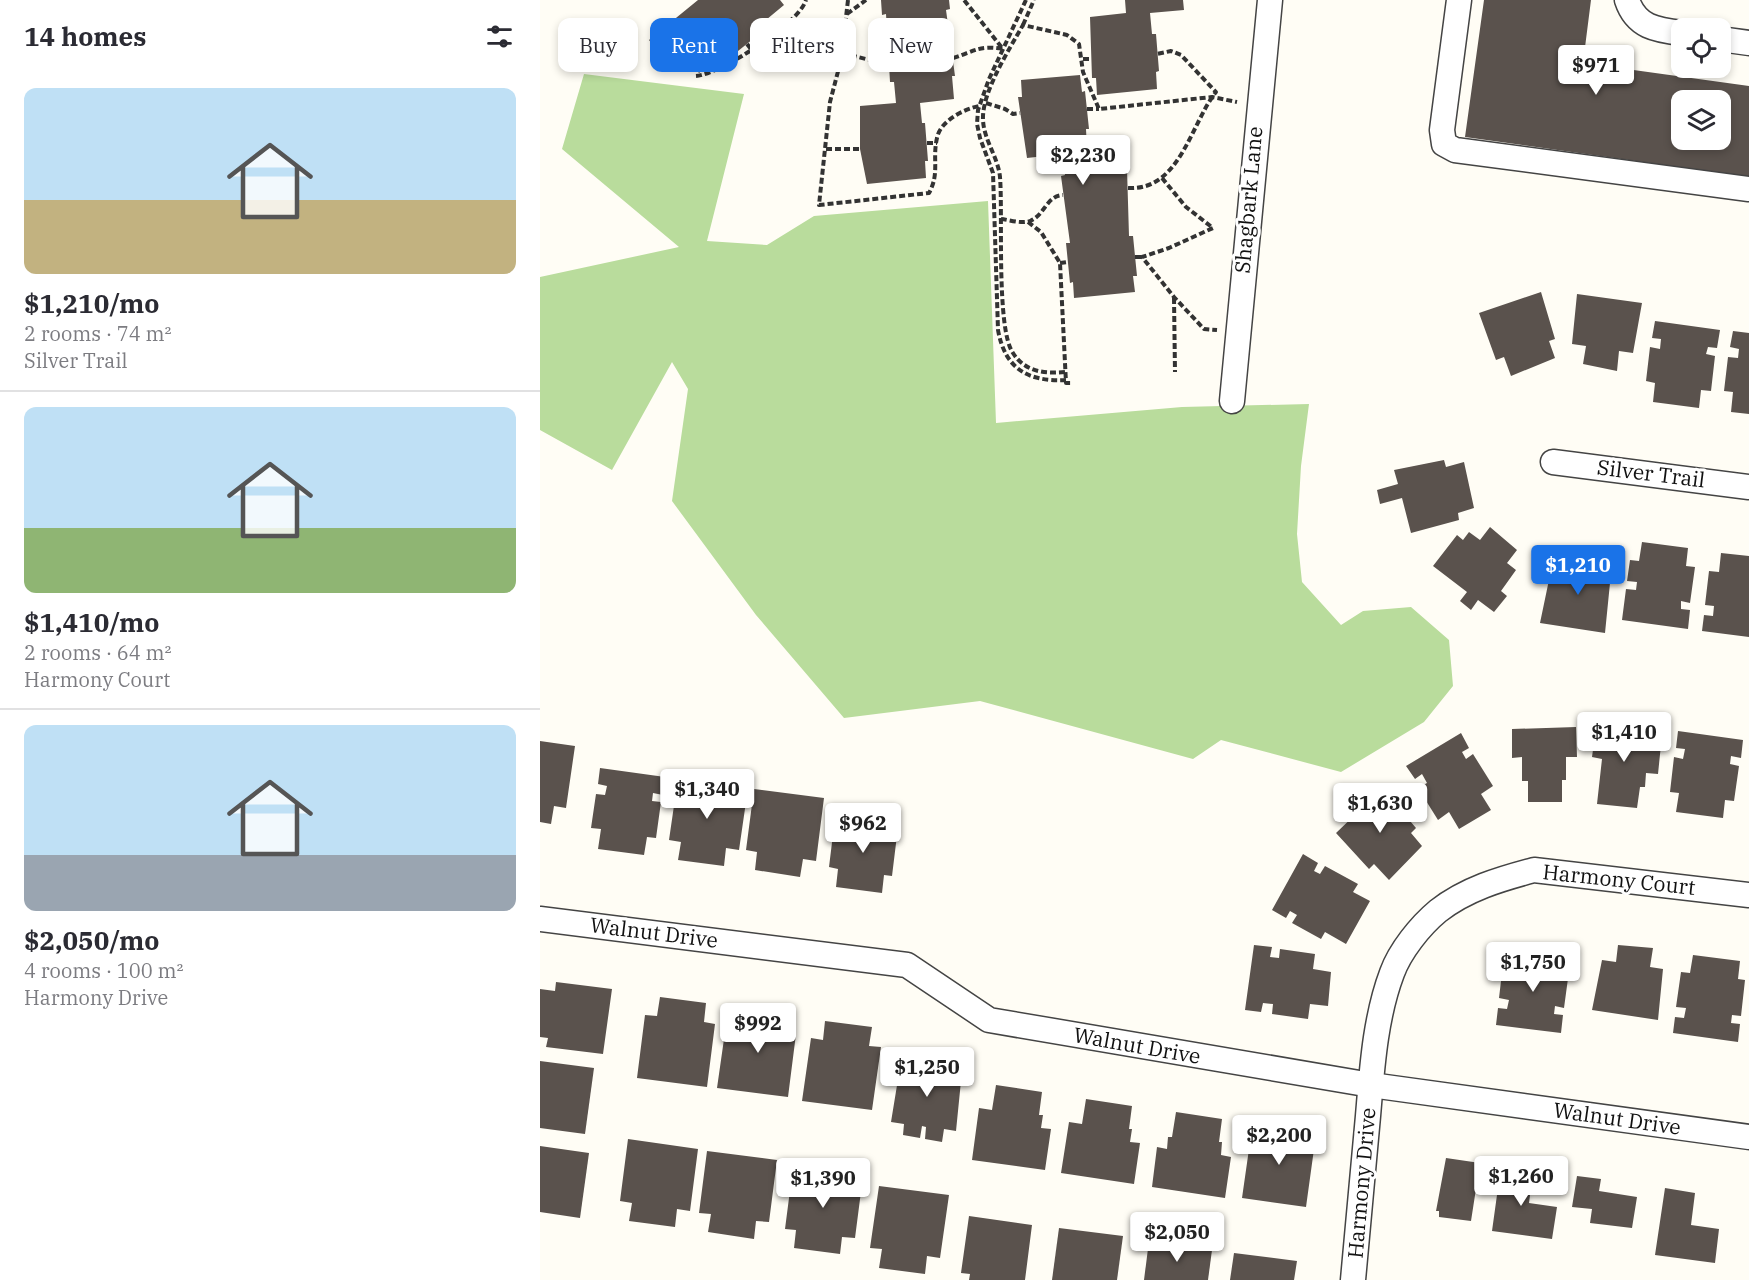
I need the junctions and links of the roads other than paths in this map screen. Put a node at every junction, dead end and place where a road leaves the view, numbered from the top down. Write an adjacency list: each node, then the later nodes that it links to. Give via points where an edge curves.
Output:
1 (1270, 0): 8 (street, Shagbark Lane)
2 (1459, 0): 7 (street, via 1442,130 1444,144 1455,150)
3 (1627, 0): 4 (street, via 1630,11 1642,24)
4 (1671, 32)
5 (1731, 41): 6 (street)
6 (1749, 43)
7 (1749, 189)
8 (1232, 401)
9 (1554, 462): 10 (street, Silver Trail)
10 (1749, 487)
11 (1749, 895): 13 (street, Harmony Court, via 1534,870 1466,893 1437,912 1412,939 1393,970 1383,1002)
12 (540, 919): 13 (street, Walnut Drive, via 907,964 988,1020)
13 (1371, 1085): 14 (street, Walnut Drive); 15 (street, Harmony Drive)
14 (1749, 1137)
15 (1353, 1280)

